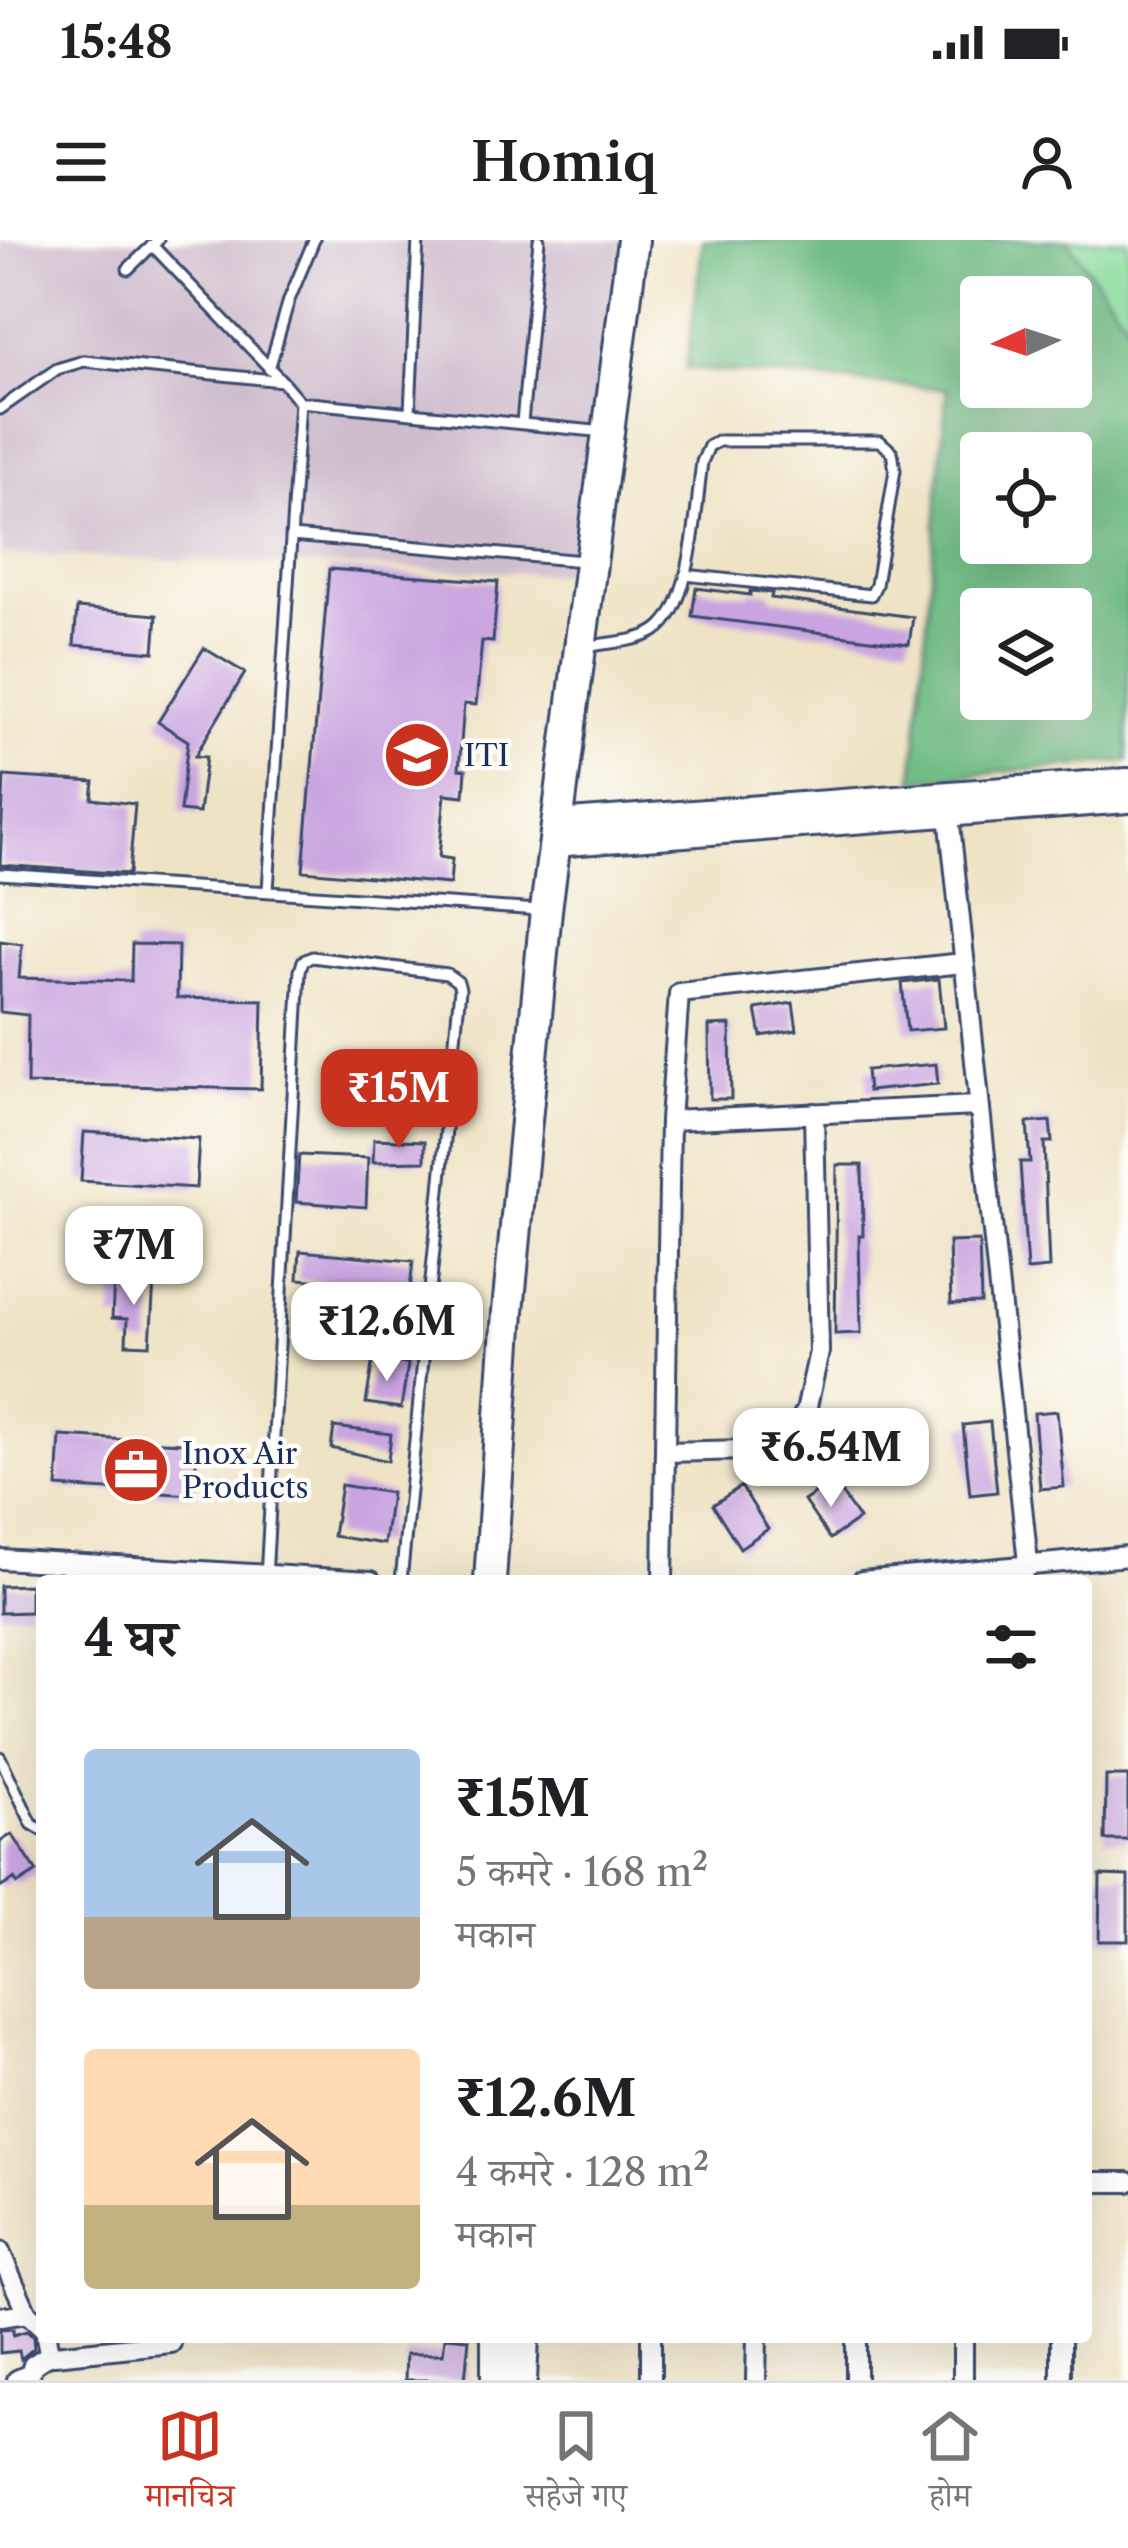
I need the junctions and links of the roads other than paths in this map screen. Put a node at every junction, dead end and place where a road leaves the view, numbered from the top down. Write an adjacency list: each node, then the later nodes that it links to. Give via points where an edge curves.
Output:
1 (314, 240): 8 (lane)
2 (418, 240): 12 (lane)
3 (539, 240): 13 (lane)
4 (633, 240): 14 (main road)
5 (644, 240): 14 (main road)
6 (155, 242): 7 (lane); 8 (lane)
7 (128, 269)
8 (269, 369): 9 (lane)
9 (282, 381): 10 (lane); 11 (lane, via 84,361 57,369)
10 (300, 402): 12 (lane); 15 (lane)
11 (0, 409)
12 (410, 412): 13 (lane)
13 (522, 423): 14 (lane)
14 (613, 433): 16 (main road); 18 (main road)
15 (291, 536): 16 (lane); 24 (lane)
16 (589, 562): 22 (main road)
17 (686, 575): 17 (lane, via 871,596 892,452 880,441 709,446); 18 (lane, via 664,624 645,636)
18 (591, 646): 22 (main road)
19 (1128, 781): 21 (street)
20 (1128, 800): 21 (street)
21 (948, 803): 22 (street); 26 (street)
22 (561, 834): 25 (main road)
23 (0, 874): 24 (lane)
24 (268, 890): 25 (lane)
25 (552, 910): 37 (main road, via 508,1311); 38 (main road)
26 (963, 964): 27 (street); 29 (street, via 680,993)
27 (977, 1106): 28 (street); 33 (street)
28 (814, 1113): 29 (street); 30 (street, via 819,1352 806,1412 789,1438 747,1450)
29 (670, 1120): 30 (street)
30 (665, 1452): 39 (street)
31 (1128, 1556): 33 (street)
32 (0, 1558): 34 (street)
33 (1023, 1572): 40 (street)
34 (167, 1575)
35 (266, 1575): 36 (lane, via 300,971 312,957 447,974 460,989)
36 (401, 1575)
37 (490, 1575)
38 (505, 1575)
39 (663, 1575)
40 (969, 1575)
41 (0, 1757): 42 (lane)
42 (36, 1826)
43 (1092, 2182): 44 (street)
44 (1128, 2182)
45 (0, 2252): 46 (street)
46 (26, 2313): 47 (street); 48 (street)
47 (0, 2317)
48 (36, 2322)
49 (171, 2343): 57 (street)
50 (497, 2343): 59 (main road)
51 (523, 2343): 60 (main road)
52 (651, 2343): 61 (street)
53 (757, 2343): 62 (street)
54 (856, 2343): 63 (street)
55 (963, 2343): 64 (street)
56 (1061, 2343): 65 (street)
57 (48, 2346): 58 (street)
58 (17, 2380)
59 (497, 2380)
60 (521, 2380)
61 (650, 2380)
62 (756, 2380)
63 (856, 2380)
64 (963, 2380)
65 (1061, 2380)

